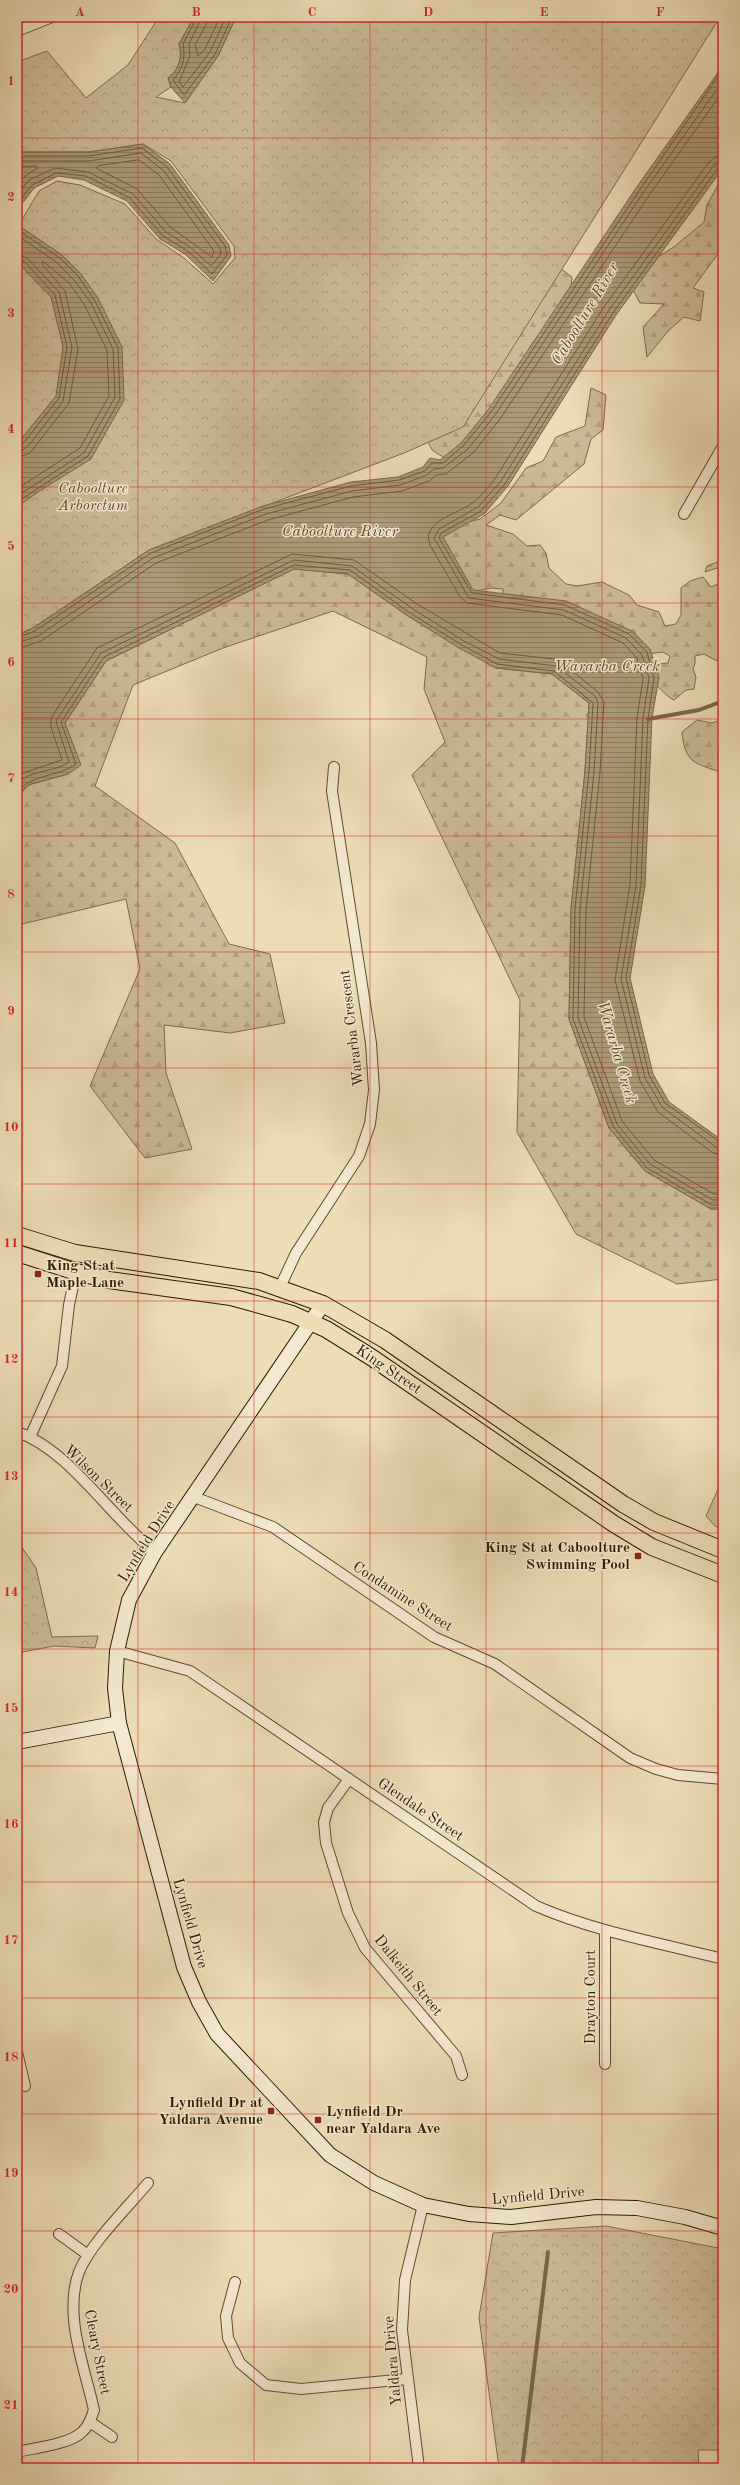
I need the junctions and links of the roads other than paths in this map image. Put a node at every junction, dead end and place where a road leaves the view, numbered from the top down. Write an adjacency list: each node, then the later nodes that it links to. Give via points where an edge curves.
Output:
1 (52, 17): 2 (street)
2 (17, 31)
3 (723, 446): 4 (street)
4 (684, 514)
5 (334, 767): 9 (street, Wararba Crescent, via 332,791 371,1043 374,1090 370,1124 359,1156 296,1253)
6 (17, 1235): 9 (main road, King Street, via 75,1253 229,1276)
7 (17, 1253): 8 (main road, King Street)
8 (76, 1272): 11 (main road, King Street, via 143,1286 239,1299 274,1307); 13 (street, via 69,1305 62,1366)
9 (280, 1288): 10 (main road, King Street)
10 (323, 1304): 11 (street, Lynfield Drive); 14 (main road, King Street, via 385,1340)
11 (312, 1323): 15 (main road, King Street, via 371,1357); 16 (street, Lynfield Drive)
12 (17, 1432): 13 (street, Wilson Street)
13 (30, 1437): 18 (street, Wilson Street, via 64,1461 140,1540)
14 (540, 1447): 15 (main road); 17 (main road, King Street, via 623,1504 654,1522)
15 (529, 1465): 19 (main road, King Street, via 614,1524 652,1546)
16 (194, 1497): 18 (street, Lynfield Drive); 24 (street, Condamine Street, via 273,1527 434,1637 496,1664 630,1758 678,1775)
17 (723, 1550)
18 (155, 1552): 20 (street, Lynfield Drive, via 129,1600)
19 (723, 1575)
20 (117, 1651): 21 (street, Lynfield Drive, via 115,1688); 23 (street, Glendale Street, via 190,1671)
21 (119, 1723): 22 (street); 32 (street, Lynfield Drive, via 184,1967 199,2002 217,2034 330,2155 374,2183)
22 (17, 1742)
23 (349, 1779): 25 (street, Glendale Street, via 536,1906 566,1919); 29 (street, Dalkeith Street, via 328,1808 324,1822 326,1843 348,1913 365,1948 456,2056)
24 (723, 1779)
25 (605, 1931): 26 (street, Glendale Street); 28 (street, Drayton Court)
26 (723, 1959)
27 (17, 2052): 30 (street)
28 (605, 2064)
29 (462, 2075)
30 (25, 2086)
31 (148, 2183): 35 (street, Cleary Street)
32 (423, 2205): 33 (street, Lynfield Drive, via 469,2214 511,2217 596,2207 637,2208 685,2217); 37 (street, Yaldara Drive, via 403,2298 402,2330)
33 (723, 2228)
34 (59, 2234): 35 (street)
35 (88, 2254): 38 (street, Cleary Street, via 74,2288 73,2307 94,2410)
36 (235, 2282): 37 (street, via 226,2316 228,2338 240,2363 266,2384 301,2389)
37 (407, 2380): 41 (street, Yaldara Drive)
38 (90, 2422): 39 (street); 40 (street, via 82,2433 70,2439)
39 (112, 2437)
40 (17, 2452)
41 (419, 2468)

